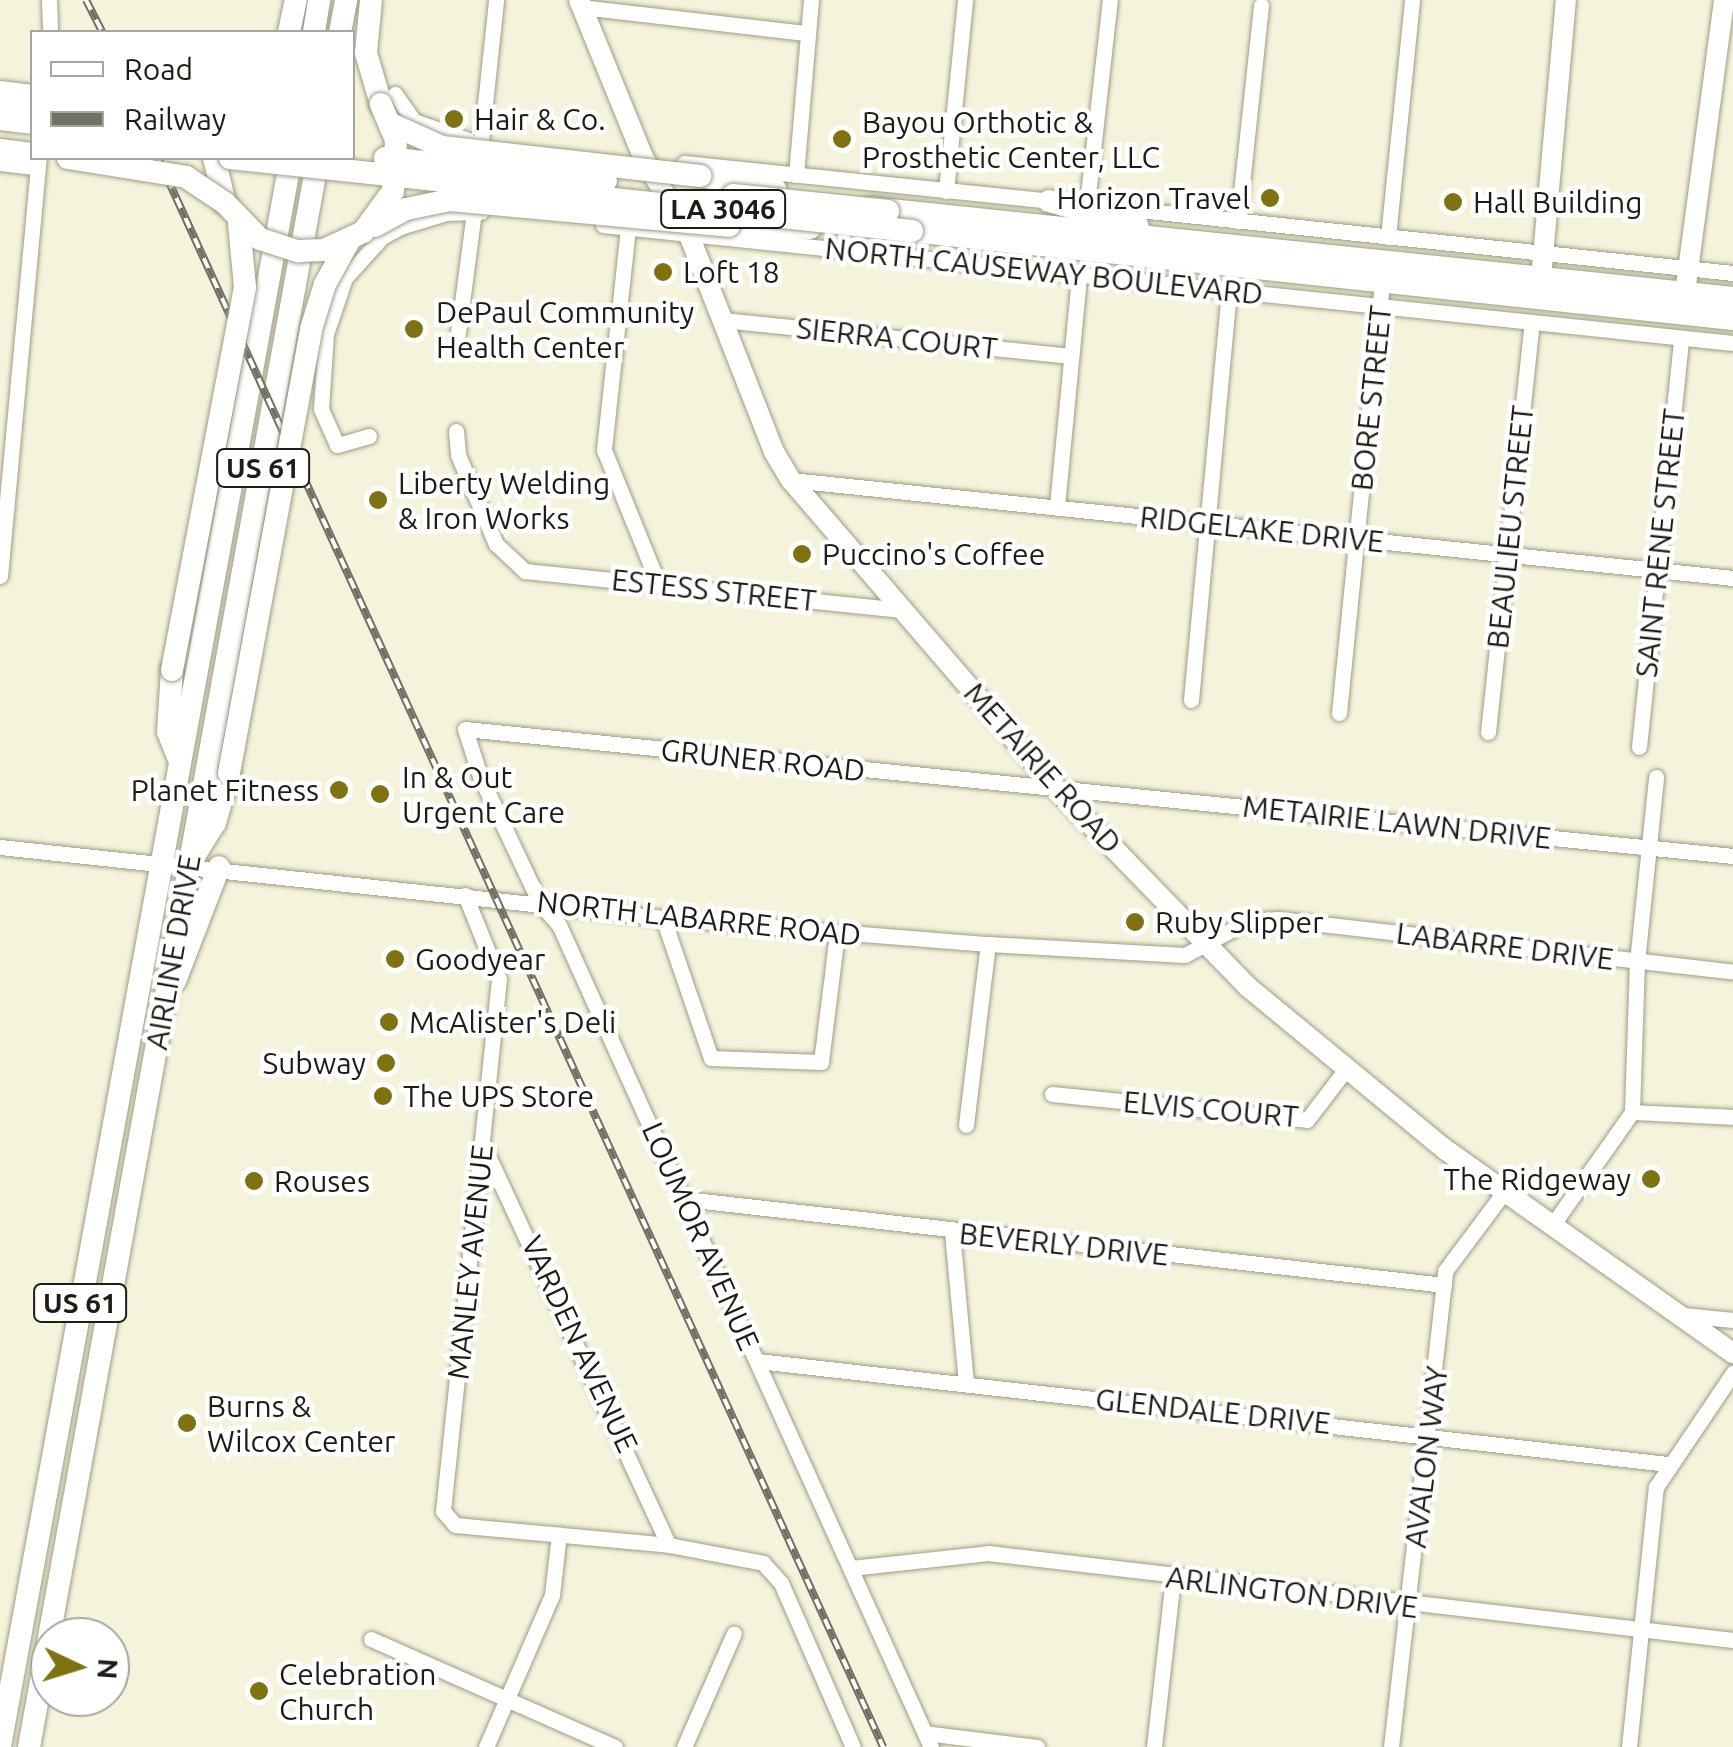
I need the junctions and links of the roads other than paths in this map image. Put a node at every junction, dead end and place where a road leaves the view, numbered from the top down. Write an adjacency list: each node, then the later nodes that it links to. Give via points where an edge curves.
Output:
1 (49, 0): 15 (street)
2 (296, 0): 16 (highway)
3 (318, 0): 17 (highway)
4 (346, 0): 18 (highway)
5 (371, 0): 25 (highway, via 366,53)
6 (496, 0): 30 (street)
7 (811, 0): 19 (street)
8 (965, 0): 43 (street)
9 (1110, 0): 46 (street)
10 (1412, 0): 55 (street)
11 (1566, 0): 57 (main road)
12 (1724, 0): 58 (main road)
13 (580, 4): 19 (street); 34 (main road, METAIRIE ROAD)
14 (1261, 5): 49 (street)
15 (50, 30)
16 (289, 30)
17 (314, 30)
18 (340, 30)
19 (808, 33): 42 (street)
20 (355, 81): 25 (highway)
21 (0, 88): 22 (street)
22 (30, 92)
23 (0, 101): 24 (highway)
24 (30, 104)
25 (389, 107): 30 (street, via 414,122); 48 (highway, bridge, via 442,147 700,176); 54 (highway, bridge, via 398,157 393,191)
26 (0, 119): 27 (highway)
27 (30, 123)
28 (0, 135): 29 (highway)
29 (30, 138)
30 (480, 142): 34 (street); 47 (street)
31 (0, 150): 33 (highway)
32 (355, 155): 48 (highway, NORTH CAUSEWAY BOULEVARD, bridge)
33 (30, 158)
34 (644, 159): 42 (street); 53 (main road, METAIRIE ROAD)
35 (36, 160): 41 (street); 84 (street)
36 (84, 160): 45 (highway, bridge, via 169,171)
37 (214, 160): 45 (highway)
38 (251, 160): 48 (highway, NORTH CAUSEWAY BOULEVARD / LA 3046, bridge)
39 (292, 160): 93 (highway, AIRLINE DRIVE / US 61)
40 (318, 160): 100 (highway, AIRLINE DRIVE / US 61)
41 (0, 163)
42 (796, 175): 43 (street)
43 (946, 191): 44 (street)
44 (1049, 201): 46 (street); 56 (highway)
45 (224, 202): 51 (highway, bridge)
46 (1086, 204): 49 (street)
47 (474, 212): 52 (street, NORTH CAUSEWAY BOULEVARD); 72 (street); 77 (street, NORTH CAUSEWAY BOULEVARD, via 421,219 382,237 335,298 321,409 337,446)
48 (888, 220): 50 (highway, NORTH CAUSEWAY BOULEVARD); 54 (highway, bridge, via 728,226 450,200 406,210)
49 (1238, 221): 55 (street)
50 (913, 222): 56 (highway, NORTH CAUSEWAY BOULEVARD); 59 (highway, NORTH CAUSEWAY BOULEVARD)
51 (239, 223): 54 (highway, bridge, via 260,240 298,251); 93 (highway, bridge, via 245,287 172,670 168,732)
52 (628, 228): 53 (street, NORTH CAUSEWAY BOULEVARD); 86 (street, via 604,450)
53 (689, 235): 61 (street, NORTH CAUSEWAY BOULEVARD); 70 (main road, METAIRIE ROAD)
54 (356, 237): 100 (highway, bridge, via 314,316 229,772 215,823)
55 (1388, 237): 57 (street)
56 (1169, 240): 59 (highway, NORTH CAUSEWAY BOULEVARD)
57 (1543, 252): 58 (street); 62 (main road)
58 (1688, 268): 60 (street); 64 (main road)
59 (1383, 272): 62 (highway, NORTH CAUSEWAY BOULEVARD); 66 (highway, NORTH CAUSEWAY BOULEVARD); 67 (street, BORE STREET)
60 (1733, 273)
61 (1079, 278): 63 (street, NORTH CAUSEWAY BOULEVARD); 75 (street)
62 (1541, 278): 64 (highway, NORTH CAUSEWAY BOULEVARD); 66 (main road, via 1552,296)
63 (1229, 292): 67 (street, NORTH CAUSEWAY BOULEVARD); 80 (street)
64 (1685, 294): 65 (highway, NORTH CAUSEWAY BOULEVARD); 68 (main road, via 1664,306)
65 (1733, 298)
66 (1570, 301): 68 (highway, NORTH CAUSEWAY BOULEVARD)
67 (1380, 307): 71 (street, NORTH CAUSEWAY BOULEVARD); 81 (street, BORE STREET)
68 (1631, 308): 69 (highway, NORTH CAUSEWAY BOULEVARD)
69 (1733, 319)
70 (723, 320): 75 (street, SIERRA COURT); 78 (main road, METAIRIE ROAD)
71 (1532, 322): 73 (street, NORTH CAUSEWAY BOULEVARD); 82 (street, BEAULIEU STREET)
72 (458, 333)
73 (1682, 338): 74 (street, NORTH CAUSEWAY BOULEVARD); 83 (street, SAINT RENE STREET)
74 (1733, 343)
75 (1071, 356): 79 (street)
76 (456, 431): 86 (street, ESTESS STREET, via 458,455 496,544 525,572)
77 (369, 436)
78 (791, 480): 79 (street, RIDGELAKE DRIVE); 87 (main road, METAIRIE ROAD)
79 (1057, 506): 80 (street, RIDGELAKE DRIVE)
80 (1207, 524): 81 (street, RIDGELAKE DRIVE); 88 (street)
81 (1358, 540): 82 (street, RIDGELAKE DRIVE); 89 (street, BORE STREET)
82 (1507, 555): 83 (street, RIDGELAKE DRIVE); 91 (street, BEAULIEU STREET)
83 (1658, 570): 85 (street, RIDGELAKE DRIVE); 92 (street, SAINT RENE STREET)
84 (0, 576)
85 (1733, 578)
86 (658, 584): 87 (street, ESTESS STREET)
87 (904, 610): 95 (main road, METAIRIE ROAD)
88 (1192, 700)
89 (1339, 713)
90 (465, 729): 95 (street, GRUNER ROAD); 103 (street, LOUMOR AVENUE)
91 (1488, 732)
92 (1639, 747)
93 (180, 763): 99 (highway, AIRLINE DRIVE / US 61)
94 (1656, 778): 97 (street)
95 (1061, 794): 97 (street, METAIRIE LAWN DRIVE, via 1088,790); 108 (main road, METAIRIE ROAD)
96 (0, 847): 99 (street, NORTH LABARRE ROAD)
97 (1648, 847): 98 (street, METAIRIE LAWN DRIVE); 109 (street)
98 (1733, 856)
99 (163, 861): 100 (street, NORTH LABARRE ROAD); 117 (highway, AIRLINE DRIVE / US 61)
100 (189, 864): 101 (street, NORTH LABARRE ROAD); 111 (highway, AIRLINE DRIVE / US 61)
101 (219, 868): 102 (street, NORTH LABARRE ROAD); 111 (highway, via 198,931)
102 (465, 896): 103 (street, NORTH LABARRE ROAD); 118 (street, MANLEY AVENUE, via 500,979)
103 (540, 903): 104 (street, NORTH LABARRE ROAD); 120 (street, LOUMOR AVENUE, via 560,925)
104 (663, 918): 106 (street, NORTH LABARRE ROAD); 106 (street, via 704,1051 728,1060 820,1062)
105 (1278, 919): 108 (street, NORTH LABARRE ROAD, via 1248,921); 109 (street, LABARRE DRIVE)
106 (837, 933): 107 (street, NORTH LABARRE ROAD)
107 (988, 944): 108 (street, NORTH LABARRE ROAD, via 1185,955); 116 (street)
108 (1208, 945): 112 (main road, METAIRIE ROAD)
109 (1637, 962): 110 (street, LABARRE DRIVE); 114 (street)
110 (1733, 972)
111 (165, 996): 121 (highway, AIRLINE DRIVE / US 61)
112 (1346, 1070): 113 (street, ELVIS COURT, via 1307,1120); 119 (main road, METAIRIE ROAD)
113 (1052, 1094)
114 (1632, 1112): 115 (street); 122 (street)
115 (1733, 1117)
116 (966, 1125)
117 (112, 1132): 121 (highway, via 108,1201 112,1215); 137 (highway, AIRLINE DRIVE / US 61)
118 (483, 1145): 133 (street, MANLEY AVENUE, via 445,1516 454,1525); 134 (street, VARDEN AVENUE)
119 (1504, 1192): 122 (main road, METAIRIE ROAD); 124 (street, via 1447,1268)
120 (684, 1200): 123 (street, BEVERLY DRIVE); 128 (street, LOUMOR AVENUE)
121 (125, 1218): 138 (highway, AIRLINE DRIVE / US 61)
122 (1551, 1227): 125 (main road, METAIRIE ROAD)
123 (952, 1232): 124 (street, BEVERLY DRIVE); 130 (street)
124 (1444, 1285): 131 (street, AVALON WAY)
125 (1682, 1314): 126 (street); 127 (main road, METAIRIE ROAD)
126 (1733, 1320)
127 (1733, 1353)
128 (758, 1362): 130 (street, GLENDALE DRIVE); 135 (street, LOUMOR AVENUE)
129 (1733, 1373): 132 (street)
130 (966, 1382): 131 (street, GLENDALE DRIVE)
131 (1430, 1435): 132 (street, GLENDALE DRIVE); 139 (street, AVALON WAY)
132 (1664, 1470): 140 (street)
133 (559, 1534): 134 (street); 144 (street, via 552,1595)
134 (670, 1545): 151 (street, via 763,1563 781,1583)
135 (851, 1568): 136 (street, ARLINGTON DRIVE, via 971,1552); 145 (street, LOUMOR AVENUE)
136 (1173, 1577): 139 (street, ARLINGTON DRIVE); 153 (street)
137 (28, 1596): 138 (highway); 146 (highway, AIRLINE DRIVE / US 61)
138 (56, 1602): 147 (highway, AIRLINE DRIVE / US 61)
139 (1408, 1607): 140 (street, ARLINGTON DRIVE); 154 (street, AVALON WAY)
140 (1641, 1630): 143 (street, ARLINGTON DRIVE); 155 (street)
141 (734, 1633): 150 (street)
142 (371, 1639): 144 (street)
143 (1733, 1640)
144 (507, 1699): 148 (street); 149 (street)
145 (928, 1740): 152 (street)
146 (0, 1746)
147 (28, 1747)
148 (486, 1747)
149 (615, 1747)
150 (684, 1747)
151 (854, 1747)
152 (1038, 1747)
153 (1154, 1747)
154 (1391, 1747)
155 (1629, 1747)

